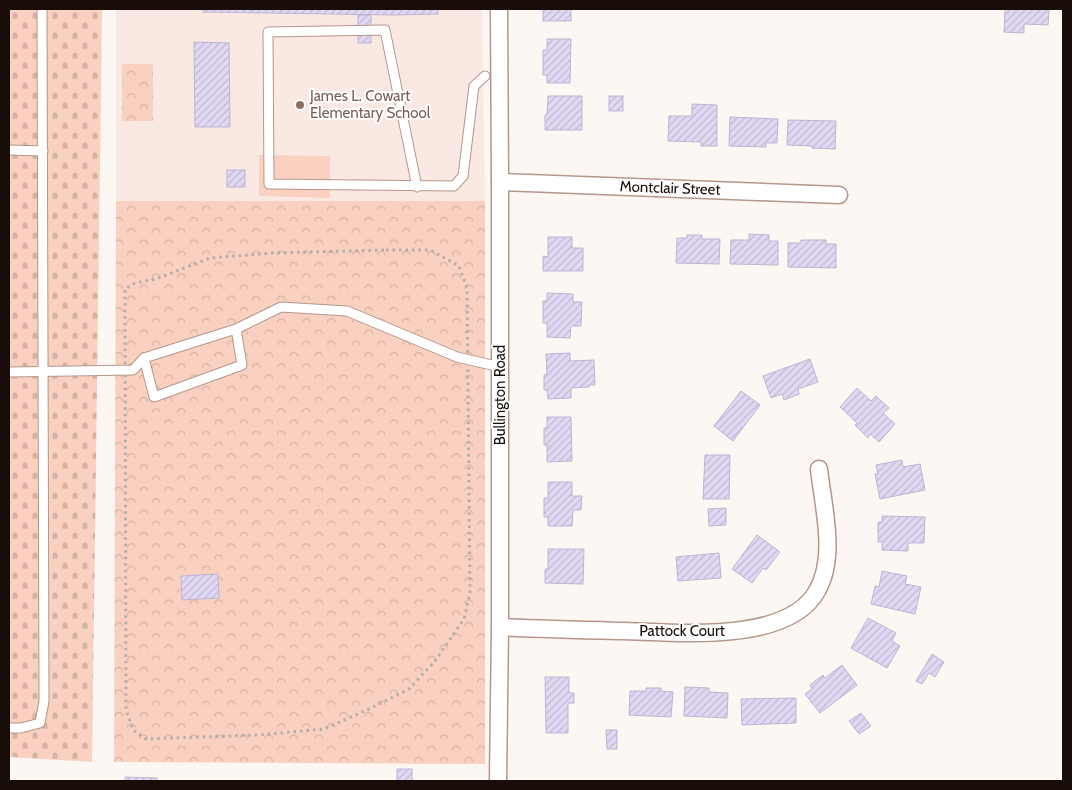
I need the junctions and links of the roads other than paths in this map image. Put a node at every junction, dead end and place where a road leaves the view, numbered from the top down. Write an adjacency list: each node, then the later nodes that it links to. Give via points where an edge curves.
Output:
1 (42, 9): 5 (lane)
2 (499, 9): 6 (street, Bullington Road)
3 (485, 76): 7 (lane, via 474,86 463,176 454,186)
4 (9, 150): 5 (lane)
5 (43, 151): 13 (lane)
6 (500, 182): 8 (street, Montclair Street); 11 (street, Bullington Road)
7 (417, 186): 7 (lane, via 269,184 268,32 385,30)
8 (839, 195)
9 (236, 329): 10 (lane); 10 (lane, via 242,365 154,397); 11 (lane, via 281,307 347,311 457,357)
10 (144, 358): 13 (lane, via 132,370 125,371)
11 (500, 367): 15 (street, Bullington Road)
12 (9, 372): 13 (lane)
13 (43, 372): 16 (lane, via 44,700 40,723)
14 (818, 469): 15 (street, Pattock Court, via 828,549 825,572 817,593 801,610 781,621 716,633)
15 (500, 628): 17 (street, Bullington Road)
16 (9, 728)
17 (498, 781)

